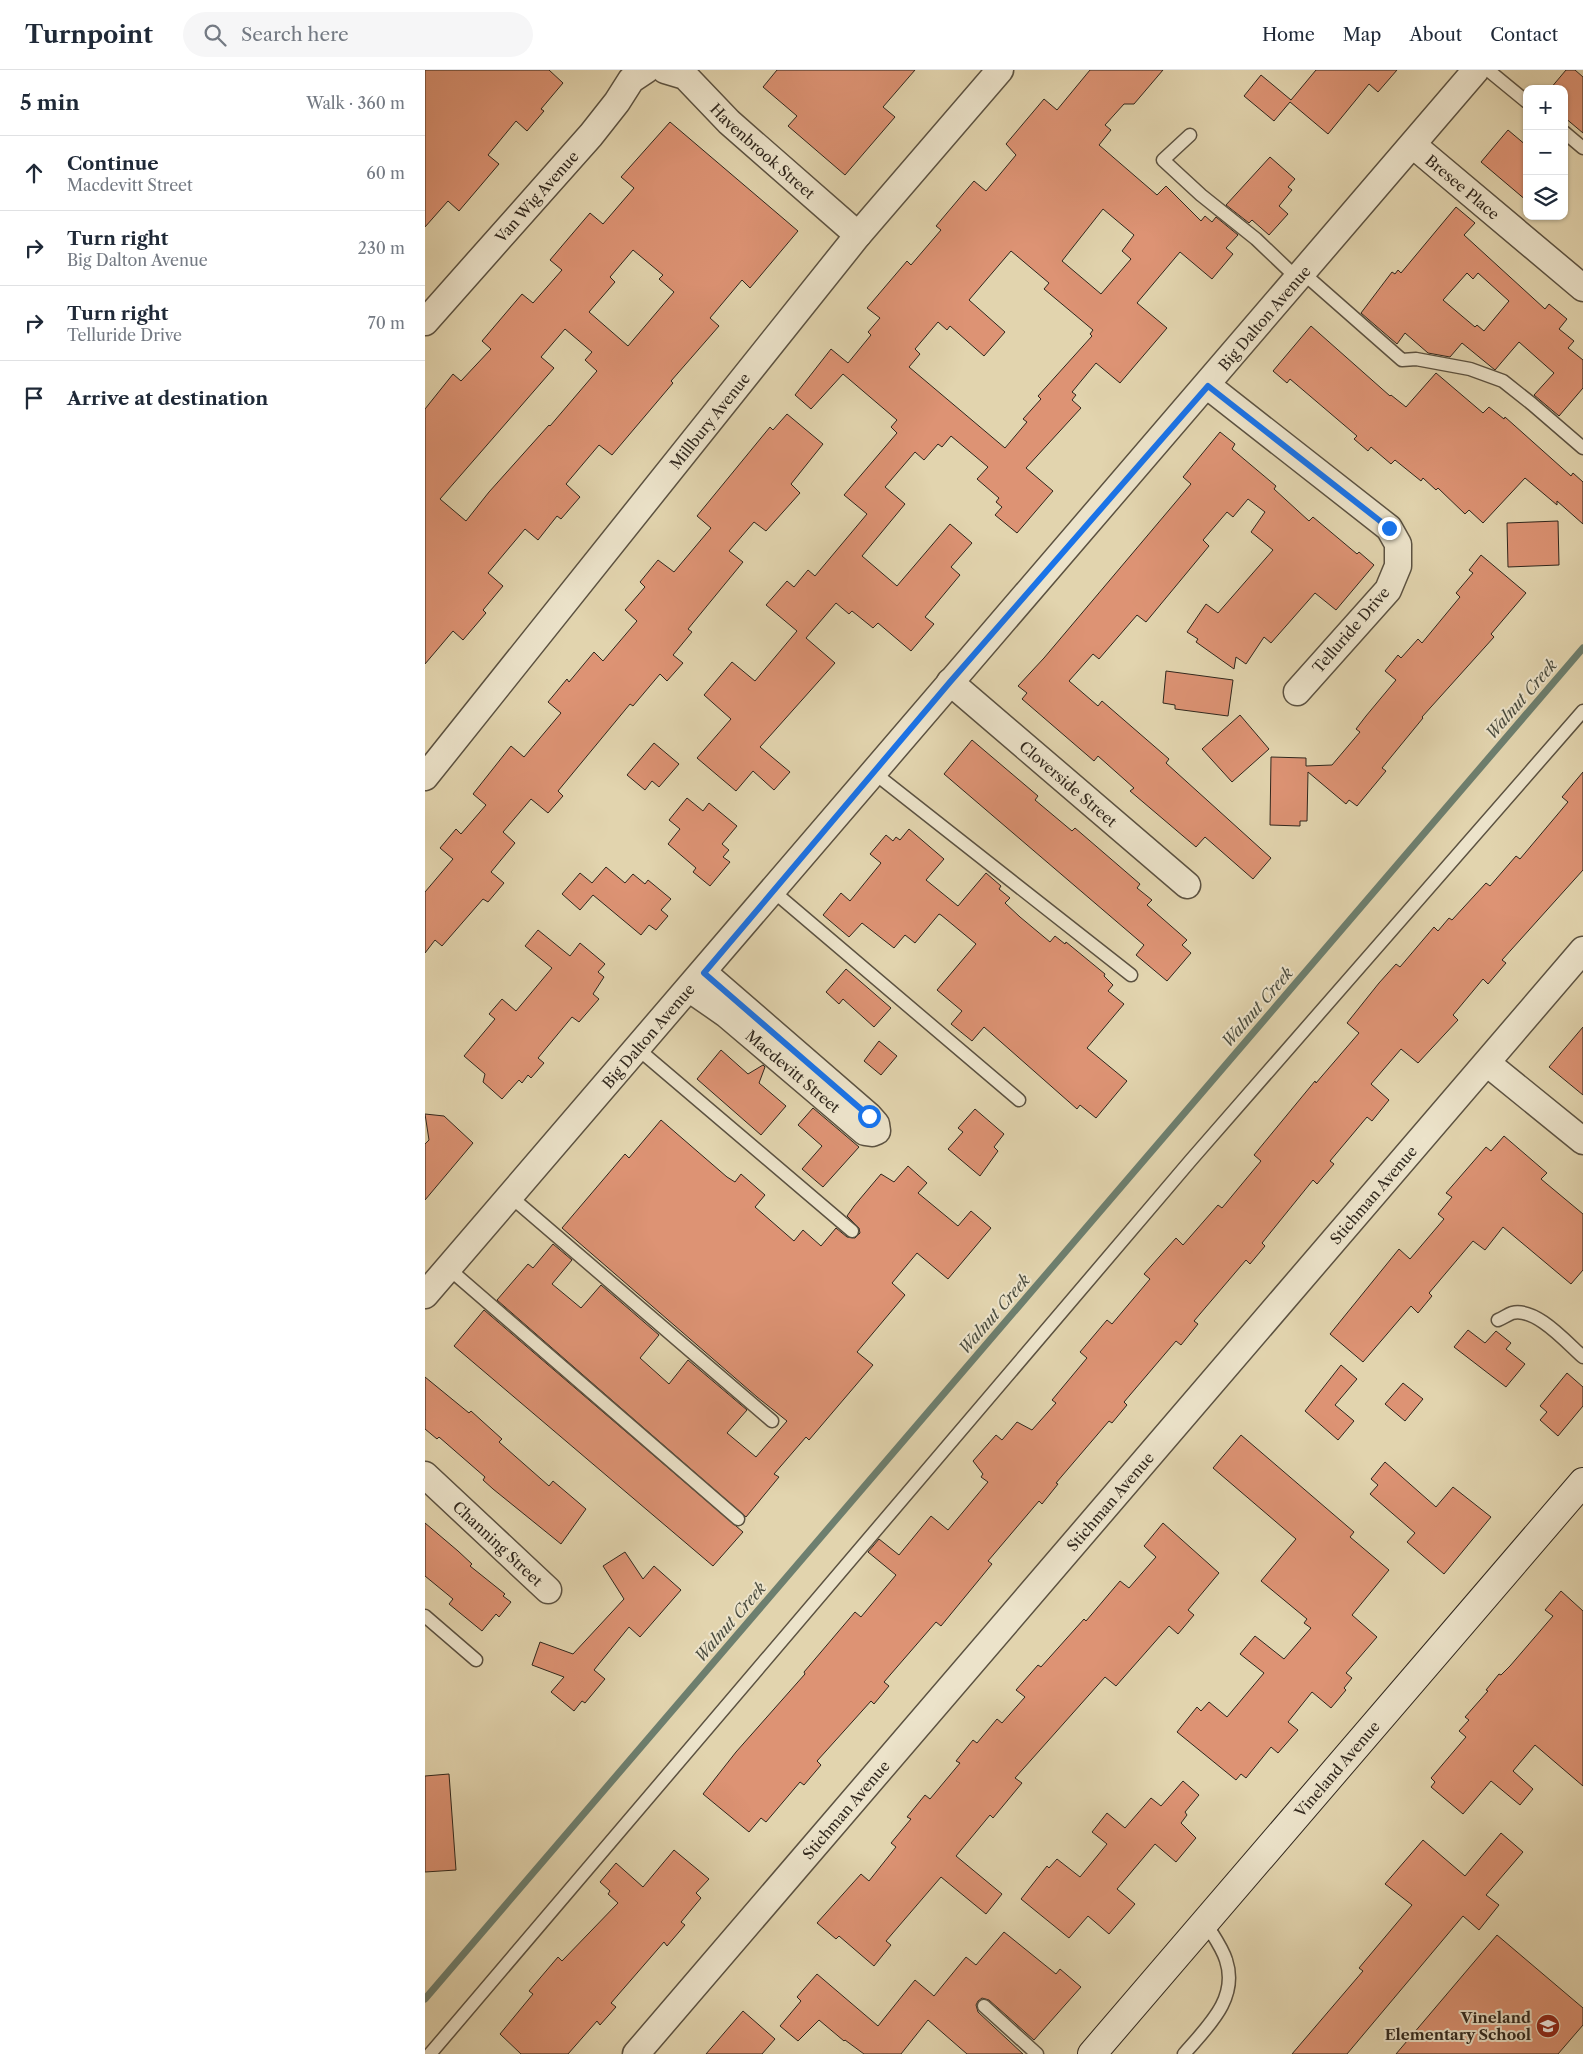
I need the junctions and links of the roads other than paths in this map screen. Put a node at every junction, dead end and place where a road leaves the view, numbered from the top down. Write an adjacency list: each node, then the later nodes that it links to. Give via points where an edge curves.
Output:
1 (646, 70): 14 (street, Van Wig Avenue, via 631,80 591,135)
2 (665, 70): 11 (street, Havenbrook Street, via 685,76 729,122)
3 (999, 70): 11 (street, Millbury Avenue)
4 (1476, 70): 9 (street, Big Dalton Avenue)
5 (1488, 70): 6 (lane)
6 (1523, 99)
7 (1190, 135): 12 (lane, via 1163,160)
8 (1568, 135): 10 (lane)
9 (1413, 144): 12 (street, Big Dalton Avenue); 13 (street, Bresee Place)
10 (1583, 148)
11 (858, 236): 21 (street, Millbury Avenue)
12 (1301, 276): 15 (street, Big Dalton Avenue); 16 (lane, via 1401,360 1416,359 1470,369 1503,381)
13 (1583, 288)
14 (425, 322)
15 (1208, 386): 17 (street, Big Dalton Avenue); 18 (street, Telluride Drive, via 1389,528 1398,544 1398,566 1388,590)
16 (1583, 448)
17 (950, 682): 20 (street, Big Dalton Avenue); 22 (street, Cloverside Street)
18 (1297, 692)
19 (1583, 711): 46 (lane, via 1191,1160)
20 (873, 772): 23 (street, Big Dalton Avenue); 25 (lane)
21 (425, 777)
22 (1187, 885)
23 (773, 891): 26 (street, Big Dalton Avenue); 29 (lane)
24 (1583, 950): 28 (street, Stichman Avenue)
25 (1131, 975)
26 (697, 981): 26 (street, Macdevitt Street, via 716,1006 865,1132 877,1131 869,1116); 27 (street, Big Dalton Avenue)
27 (638, 1049): 31 (street, Big Dalton Avenue); 32 (lane)
28 (1487, 1064): 30 (street); 47 (street, Stichman Avenue)
29 (1019, 1100)
30 (1583, 1141)
31 (510, 1196): 33 (street, Big Dalton Avenue); 37 (lane)
32 (852, 1231)
33 (448, 1268): 34 (street, Big Dalton Avenue); 40 (lane)
34 (425, 1295)
35 (1498, 1320): 36 (lane, via 1514,1313 1527,1313 1538,1318)
36 (1583, 1357)
37 (772, 1421)
38 (425, 1476): 41 (street, Channing Street)
39 (1583, 1482): 44 (street, Vineland Avenue)
40 (738, 1519)
41 (548, 1590)
42 (425, 1616): 43 (lane)
43 (476, 1660)
44 (1205, 1922): 49 (street, Vineland Avenue); 50 (lane, via 1226,1960 1228,1986 1219,2014)
45 (984, 2006): 48 (lane)
46 (430, 2054)
47 (636, 2054)
48 (1037, 2054)
49 (1092, 2054)
50 (1183, 2054)

